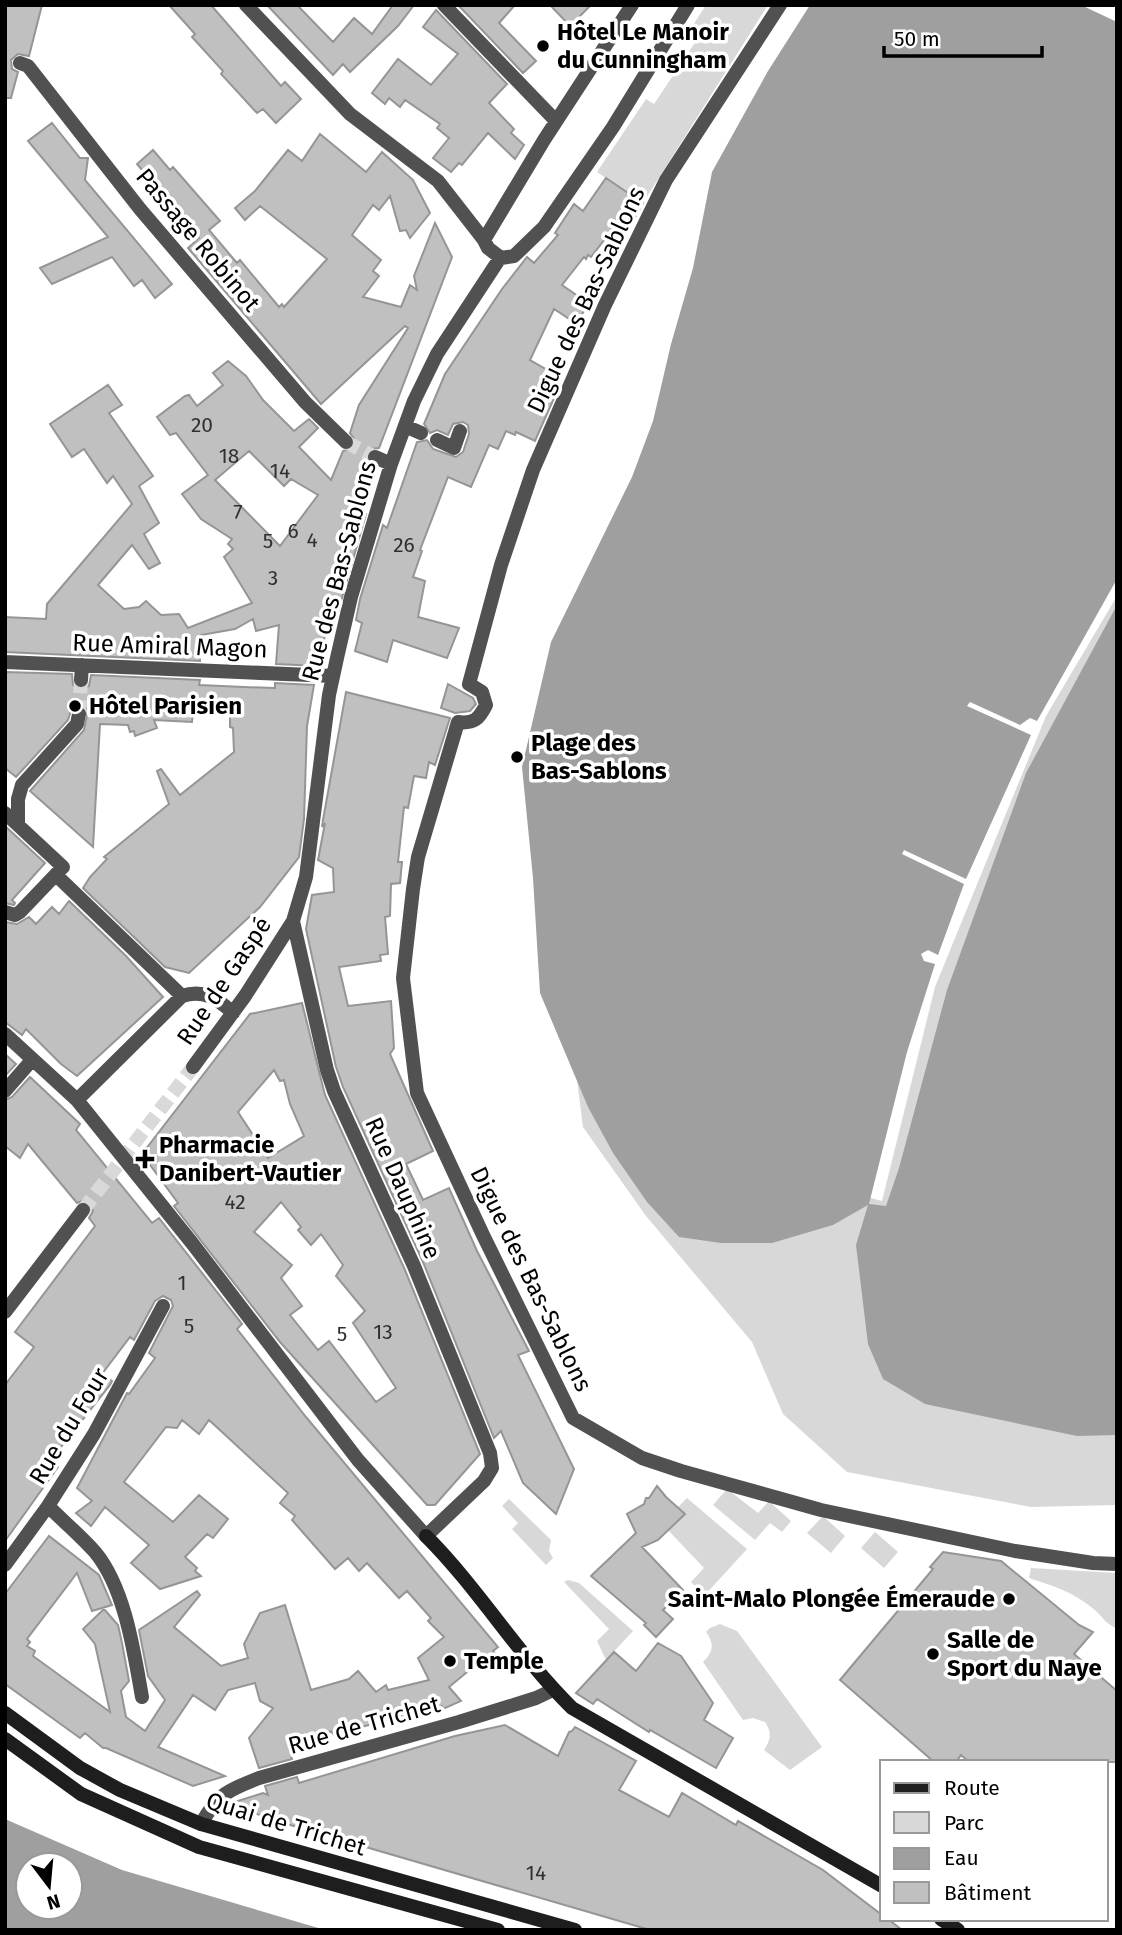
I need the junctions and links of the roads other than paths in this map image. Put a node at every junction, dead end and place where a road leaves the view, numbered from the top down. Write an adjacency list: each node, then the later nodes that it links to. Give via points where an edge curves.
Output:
1 (246, 5): 8 (street, via 350,114 438,181)
2 (444, 5): 7 (street)
3 (632, 5): 7 (street)
4 (688, 5): 9 (street, via 544,228 514,256)
5 (780, 5): 39 (street, Digue des Bas-Sablons, via 666,180 533,470 501,565 469,684 481,692 486,705 474,722 458,722 418,857 403,978 417,1093 573,1418 642,1458 821,1510 1015,1551)
6 (20, 63): 14 (street, Passage Robinot, via 28,66 140,209 304,402)
7 (556, 121): 8 (street)
8 (484, 240): 9 (street)
9 (500, 258): 10 (street, Rue des Bas-Sablons, via 437,354)
10 (405, 426): 12 (street); 16 (street, Rue des Bas-Sablons)
11 (460, 431): 13 (street, via 454,449)
12 (421, 433)
13 (437, 440)
14 (346, 442)
15 (375, 457): 16 (street)
16 (391, 464): 19 (street, Rue des Bas-Sablons)
17 (5, 662): 18 (street, Rue Amiral Magon)
18 (82, 665): 19 (street, Rue Amiral Magon); 20 (street)
19 (333, 676): 26 (street, Rue des Bas-Sablons, via 306,877)
20 (81, 680)
21 (79, 714): 23 (street, via 77,724 22,785)
22 (5, 813): 23 (street)
23 (18, 824): 24 (street, via 63,867)
24 (57, 875): 25 (street, via 20,912); 27 (street)
25 (5, 912)
26 (293, 921): 28 (street, Rue de Gaspé); 38 (street, Rue Dauphine, via 334,1091 414,1266 491,1452 492,1468 484,1481)
27 (182, 996): 28 (street, via 204,993); 33 (street)
28 (233, 1013): 31 (street, Rue de Gaspé)
29 (5, 1034): 30 (street)
30 (32, 1060): 32 (street); 33 (street)
31 (193, 1067)
32 (5, 1091)
33 (77, 1100): 38 (street, via 358,1460)
34 (83, 1210): 36 (street)
35 (163, 1306): 37 (street, Rue du Four, via 94,1434)
36 (5, 1312)
37 (48, 1506): 40 (street, Rue du Four); 42 (street, via 103,1565 129,1632)
38 (426, 1536): 41 (main road)
39 (1117, 1564)
40 (5, 1565)
41 (553, 1689): 45 (street, Rue de Trichet, via 523,1702 259,1778 229,1790); 46 (main road, via 572,1707)
42 (142, 1697)
43 (5, 1713): 45 (main road, Quai de Trichet, via 80,1768)
44 (5, 1739): 48 (main road, Quai de Trichet, via 81,1794 199,1847)
45 (201, 1824): 49 (main road, Quai de Trichet)
46 (880, 1885)
47 (943, 1921): 50 (main road)
48 (498, 1930)
49 (575, 1930)
50 (958, 1930)

